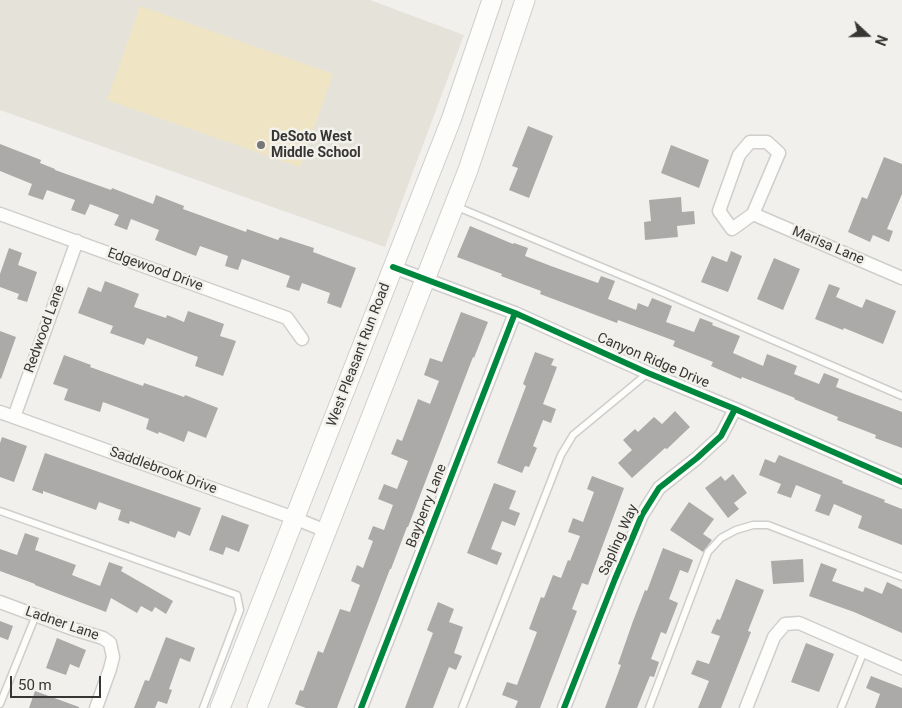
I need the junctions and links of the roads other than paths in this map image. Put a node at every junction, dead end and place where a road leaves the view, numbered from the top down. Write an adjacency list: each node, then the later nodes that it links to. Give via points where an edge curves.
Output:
1 (492, 0): 7 (main road, West Pleasant Run Road, via 451,120)
2 (525, 0): 3 (main road)
3 (454, 206): 9 (main road); 13 (lane)
4 (0, 214): 6 (street, Edgewood Drive)
5 (753, 214): 5 (street, via 779,153 767,142 750,142 739,155 719,211 732,230); 8 (street, Marisa Lane)
6 (77, 241): 11 (street, Edgewood Drive, via 286,318); 16 (street, Redwood Lane)
7 (393, 267): 9 (street, Canyon Ridge Drive); 19 (main road, West Pleasant Run Road)
8 (902, 278)
9 (425, 280): 10 (street, Canyon Ridge Drive); 20 (main road)
10 (515, 313): 12 (street, Canyon Ridge Drive); 31 (street, Bayberry Lane)
11 (302, 339)
12 (648, 373): 14 (street, Canyon Ridge Drive); 32 (lane, via 572,435)
13 (902, 396)
14 (735, 409): 17 (street, Canyon Ridge Drive); 33 (street, Sapling Way, via 721,436 659,488 642,515)
15 (0, 412): 16 (street, Saddlebrook Drive)
16 (14, 417): 19 (street, Saddlebrook Drive)
17 (902, 482)
18 (0, 511): 28 (lane, via 237,595 240,610)
19 (294, 518): 20 (street, Saddlebrook Drive); 29 (main road, West Pleasant Run Road)
20 (326, 531): 30 (main road)
21 (902, 577): 34 (lane, via 768,525 736,530 721,538 708,552)
22 (0, 602): 23 (street, Ladner Lane)
23 (36, 615): 26 (lane); 27 (street, Ladner Lane, via 110,643 113,657)
24 (864, 651): 25 (street); 35 (street, via 799,623 785,624 774,637); 36 (lane)
25 (902, 668)
26 (0, 704)
27 (96, 708)
28 (203, 708)
29 (220, 708)
30 (257, 708)
31 (361, 708)
32 (462, 708)
33 (564, 708)
34 (649, 708)
35 (746, 708)
36 (840, 708)

